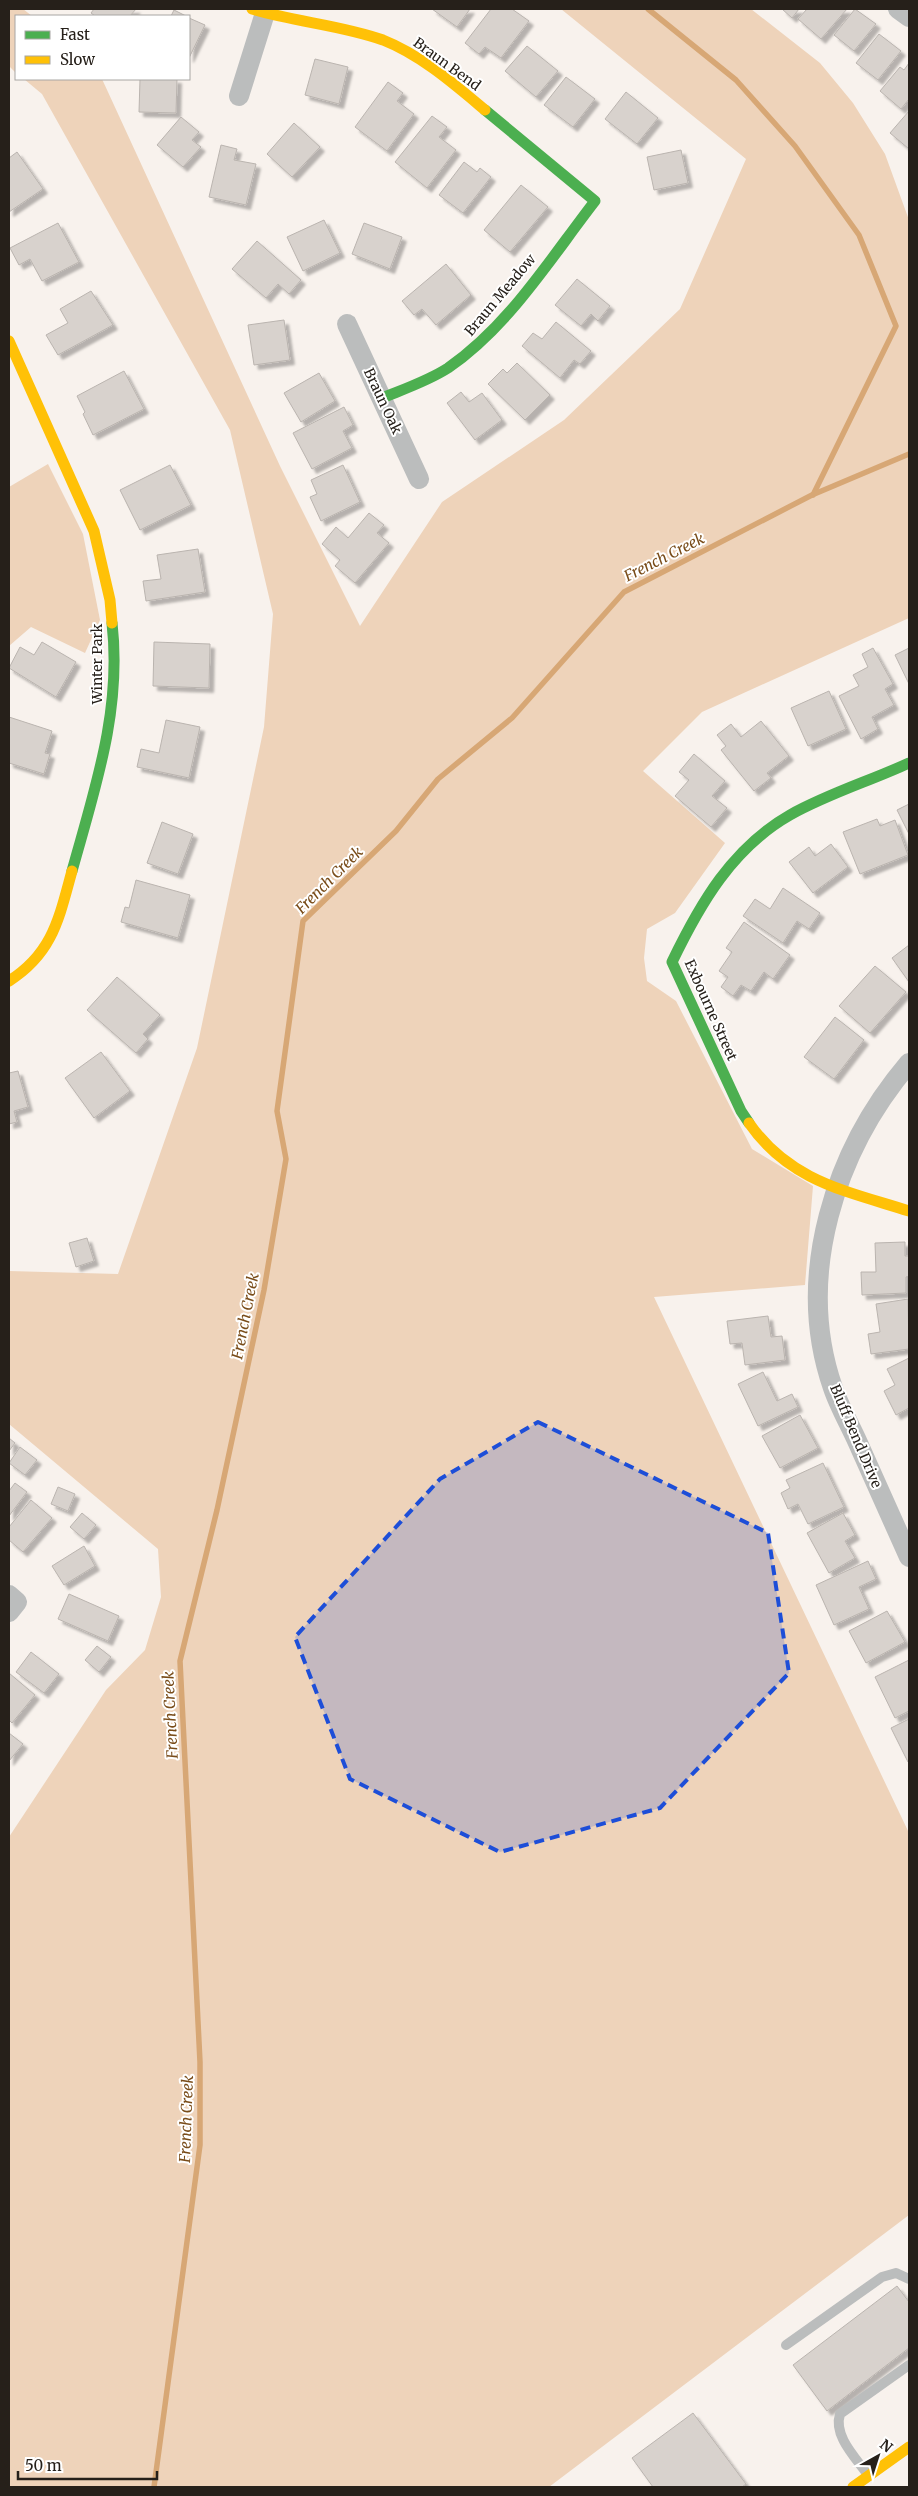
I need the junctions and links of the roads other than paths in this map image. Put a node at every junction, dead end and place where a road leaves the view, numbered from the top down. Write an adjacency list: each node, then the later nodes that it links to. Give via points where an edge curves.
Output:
1 (898, 9): 3 (street)
2 (259, 11): 4 (street); 5 (street, Braun Bend, via 293,21 353,31 385,41 414,56)
3 (909, 17)
4 (239, 96)
5 (595, 201): 8 (street, Braun Meadow, via 497,325 472,351 445,370)
6 (347, 324): 8 (street, Braun Oak)
7 (9, 344): 11 (street, Winter Park, via 94,531 110,600 114,682 107,744 58,923 52,939 35,964)
8 (382, 398): 9 (street, Braun Oak)
9 (419, 479)
10 (909, 764): 13 (street, Exbourne Street, via 820,800 763,833 723,873 688,928 672,962 750,1126 785,1162 814,1180)
11 (9, 981)
12 (909, 1063): 13 (street, Bluff Bend Drive, via 870,1115 850,1154)
13 (838, 1188): 14 (street); 15 (street, Bluff Bend Drive, via 820,1260 822,1344 833,1387)
14 (909, 1211)
15 (908, 1551)
16 (909, 2279): 17 (lane, via 896,2273 882,2276)
17 (786, 2345)
18 (909, 2365): 20 (lane, via 840,2414 836,2424 840,2435)
19 (909, 2448): 20 (street)
20 (869, 2476): 21 (street)
21 (853, 2487)

